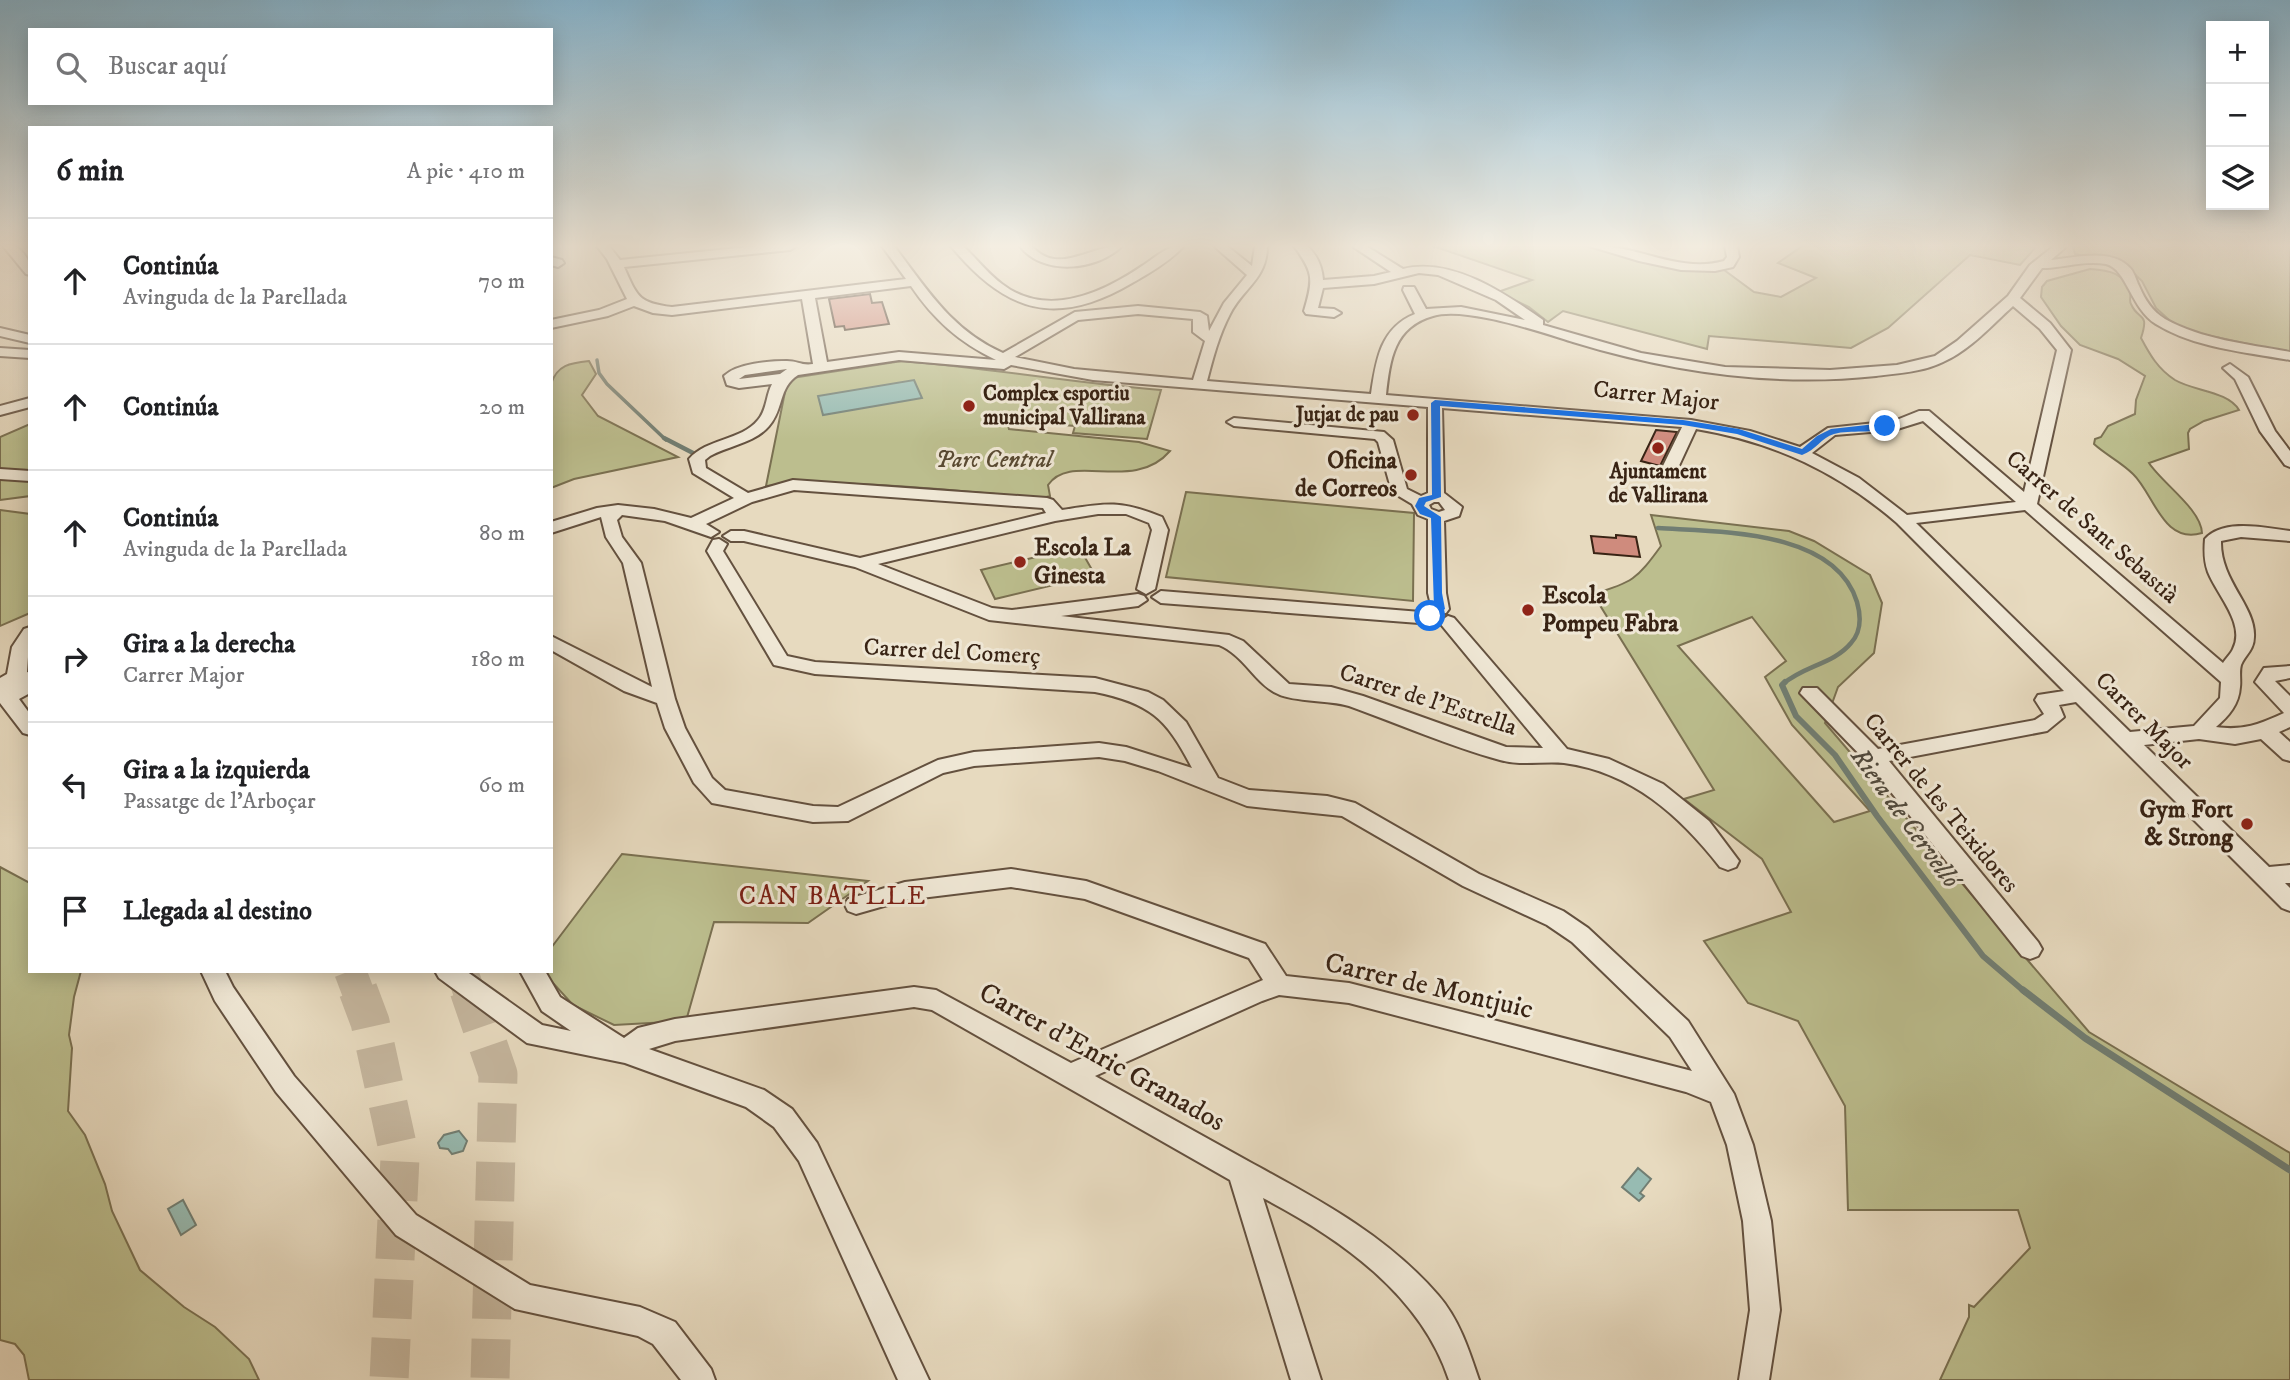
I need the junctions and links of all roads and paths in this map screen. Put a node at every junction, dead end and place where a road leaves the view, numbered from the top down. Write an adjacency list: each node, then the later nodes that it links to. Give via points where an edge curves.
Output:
1 (610, 310): 15 (street)
2 (811, 310): 25 (street)
3 (938, 310): 23 (street, Carrer Major, via 969,341)
4 (1134, 310): 23 (street, via 1075,316)
5 (1142, 310): 19 (street, via 1200,316 1200,332)
6 (1225, 310): 19 (street)
7 (1311, 310): 13 (street)
8 (1419, 310): 14 (street)
9 (1520, 310): 16 (street)
10 (1999, 310): 16 (street, via 1940,359 1908,368 1835,374 1666,363)
11 (2026, 310): 41 (street, via 2064,350)
12 (2147, 310): 22 (street, via 2167,325 2196,335)
13 (1334, 313)
14 (1422, 316): 16 (street, via 1457,311); 28 (street, via 1402,327 1385,346)
15 (553, 324)
16 (1541, 326)
17 (0, 333): 18 (street)
18 (28, 339)
19 (1212, 339): 27 (street)
20 (0, 352): 21 (street)
21 (28, 354)
22 (2290, 356)
23 (1002, 359): 24 (street, Carrer Major)
24 (1026, 366): 25 (street, via 908,356); 27 (street, Carrer Major)
25 (821, 368): 39 (street, via 784,378 759,429 717,445 697,459 699,470)
26 (2230, 368): 35 (street, via 2241,377 2267,431)
27 (1199, 384): 28 (street, Carrer Major)
28 (1378, 398): 30 (street, Carrer Major)
29 (28, 403): 31 (street)
30 (1435, 403): 33 (street, Carrer Major); 40 (street)
31 (0, 411)
32 (1234, 422): 40 (street, via 1379,435 1385,440 1400,492)
33 (1691, 424): 34 (street, Carrer Major, via 1739,432); 36 (street)
34 (1802, 453): 41 (street, Carrer de Sant Sebastià, via 1834,431 1906,422 1924,414); 44 (street, Carrer Major, via 1865,487)
35 (2290, 462)
36 (1669, 470)
37 (0, 474): 38 (street)
38 (28, 475)
39 (746, 499): 43 (street, via 793,485 1047,503); 45 (street)
40 (1429, 499): 52 (street, via 1448,500 1454,510 1436,517)
41 (2029, 505): 44 (street); 56 (street, Carrer de Sant Sebastià)
42 (618, 510): 45 (street); 46 (street); 60 (street, via 608,519 632,563)
43 (1055, 516): 49 (street); 50 (street, via 1128,509 1156,520 1160,530 1146,578)
44 (1903, 520): 59 (street, Carrer Major)
45 (694, 523): 48 (street)
46 (553, 527)
47 (2290, 536): 56 (street, via 2240,532 2213,539 2213,565 2248,637)
48 (720, 537): 49 (street, Carrer del Comerç, via 744,536); 69 (street, Carrer del Comerç, via 716,551 781,661 815,668 1126,690 1170,713)
49 (860, 563): 51 (street, Carrer del Comerç, via 989,614)
50 (1148, 595): 51 (street, Carrer del Comerç); 52 (street, Carrer del Comerç)
51 (1012, 616): 67 (street, Carrer de l'Estrella, via 1222,639 1236,645 1285,690 1356,701 1504,754)
52 (1440, 616): 67 (street)
53 (28, 636): 57 (street, via 21,647)
54 (553, 643): 60 (street)
55 (2290, 672): 61 (street, via 2271,673 2265,681)
56 (2229, 678): 64 (street, via 2230,698)
57 (14, 688): 62 (street, via 9,702)
58 (1810, 693): 68 (street, Carrer de les Teixidores)
59 (2080, 695): 65 (street, Carrer Major); 68 (street, via 2045,700 2054,717 2040,726)
60 (665, 699): 69 (street, via 674,728 704,783 719,797 813,814 840,816 938,767 974,759 1099,750 1152,762)
61 (2290, 708)
62 (28, 726)
63 (2280, 728): 64 (street, via 2235,737); 66 (street)
64 (2199, 732): 65 (street)
65 (2126, 740): 72 (street, Carrer Major)
66 (2290, 754)
67 (1561, 756): 70 (street, Carrer de l'Estrella, via 1598,762 1653,788 1701,826)
68 (1874, 757): 75 (street, Carrer de les Teixidores)
69 (1210, 783): 82 (street, via 1247,798 1348,809 1471,880 1555,918 1580,935 1679,1029)
70 (1728, 861)
71 (2290, 874): 72 (street)
72 (2264, 876): 73 (street, Carrer Major)
73 (2290, 902)
74 (856, 905): 79 (street, via 905,891 1011,878 1086,890 1257,951)
75 (2030, 949)
76 (214, 973): 84 (street, via 285,1084 406,1225 525,1299 639,1322 664,1333)
77 (450, 973): 80 (street, via 536,1035)
78 (533, 973): 80 (street, via 551,1004)
79 (1279, 985): 81 (street); 82 (street, Carrer de Montjuic, via 1349,993 1687,1081)
80 (625, 1052): 81 (street, Carrer d'Enric Granados, via 647,1035 914,997 936,1000); 85 (street, via 755,1098 783,1118 808,1152)
81 (1070, 1075): 83 (street, Carrer d'Enric Granados)
82 (1721, 1094): 88 (street, via 1740,1145 1757,1221 1765,1310)
83 (1241, 1172): 86 (street); 87 (street, Carrer d'Enric Granados, via 1299,1202 1395,1272 1429,1307 1452,1344)
84 (700, 1380)
85 (914, 1380)
86 (1306, 1380)
87 (1464, 1380)
88 (1754, 1380)

